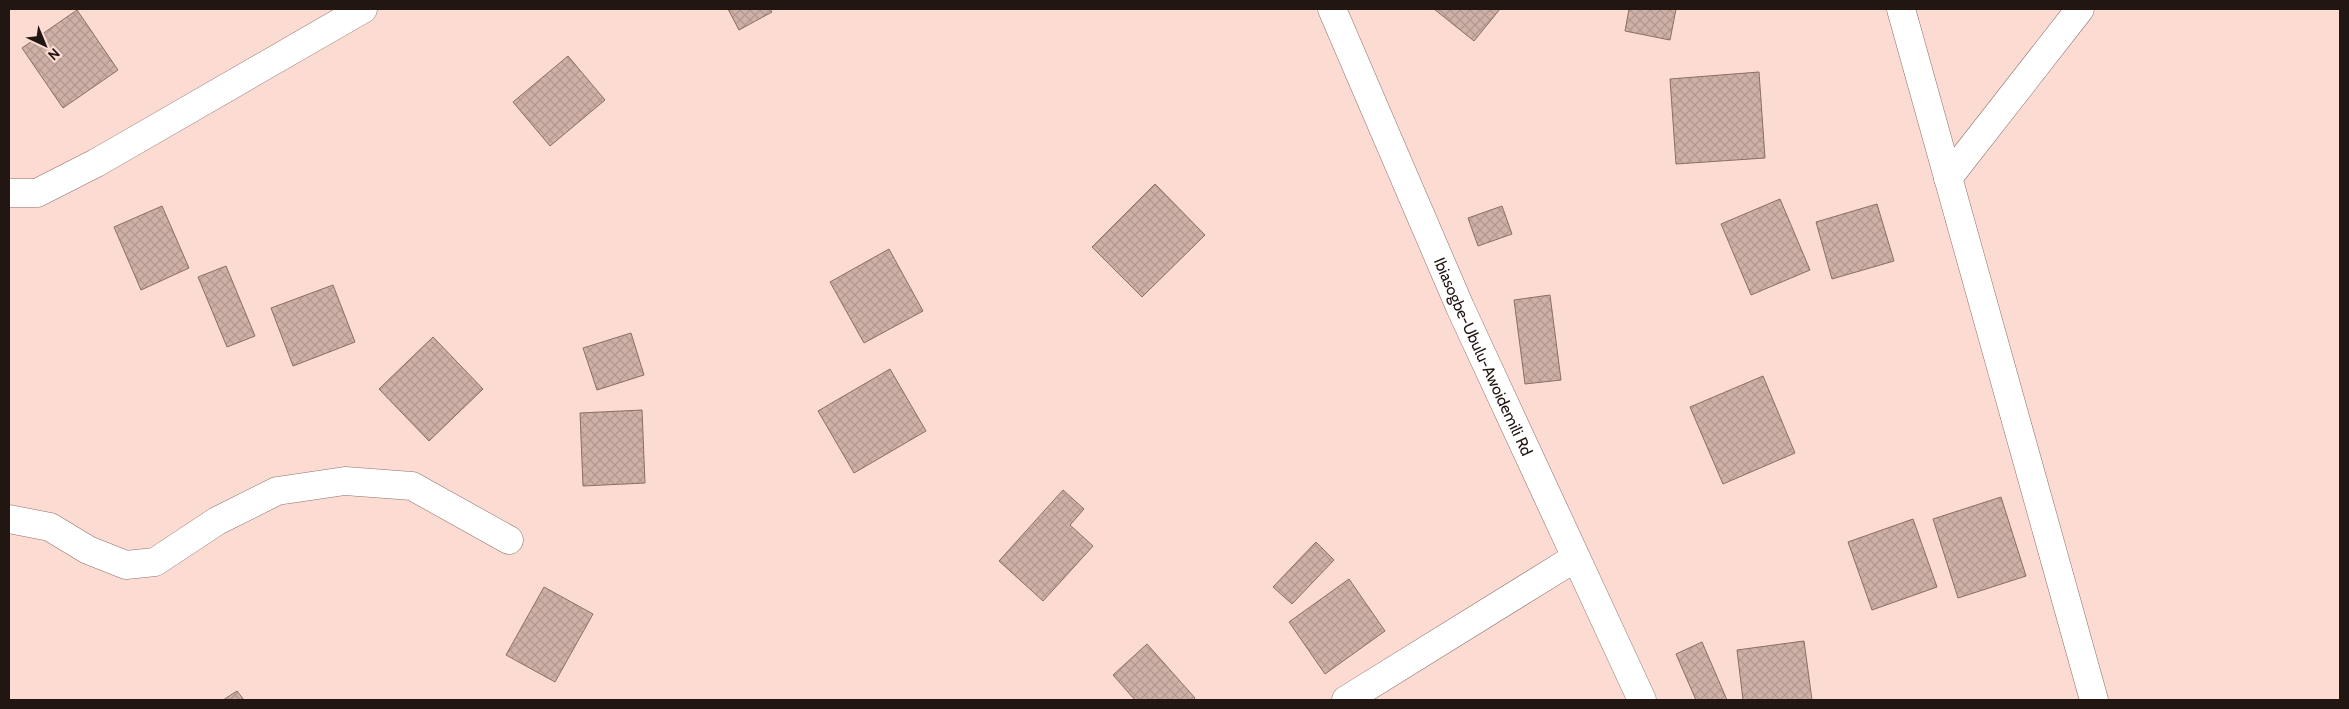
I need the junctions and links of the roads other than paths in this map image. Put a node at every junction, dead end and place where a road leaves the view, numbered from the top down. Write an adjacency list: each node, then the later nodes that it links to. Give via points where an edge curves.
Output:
1 (362, 9): 6 (street, via 96,163 37,193)
2 (1332, 9): 9 (street, Ibiasogbe-Ubulu-Awoidemili Rd, via 1460,307)
3 (1901, 9): 5 (street)
4 (2080, 9): 5 (street)
5 (1948, 178): 12 (street)
6 (9, 193)
7 (9, 519): 8 (street, via 50,527 88,550 126,565 155,562 217,520 277,491 345,481 412,486)
8 (509, 540)
9 (1576, 558): 10 (street); 11 (street, Ibiasogbe-Ubulu-Awoidemili Rd)
10 (1346, 700)
11 (1642, 700)
12 (2094, 700)

